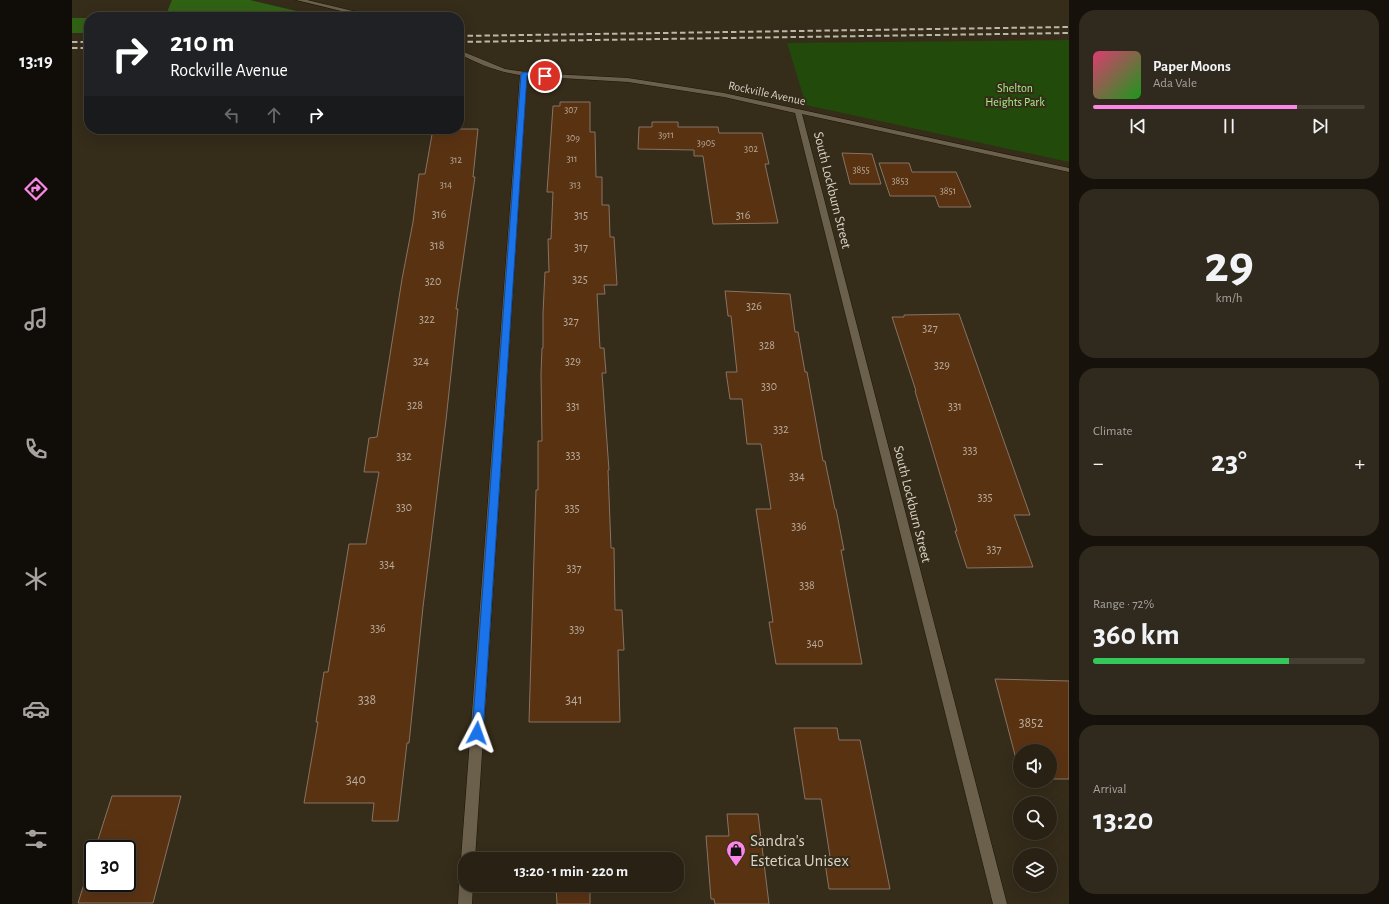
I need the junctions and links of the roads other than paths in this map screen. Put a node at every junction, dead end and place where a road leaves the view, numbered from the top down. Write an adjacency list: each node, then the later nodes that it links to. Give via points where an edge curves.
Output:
1 (299, 0): 2 (street)
2 (353, 12)
3 (464, 54): 4 (street, Rockville Avenue, via 494,68)
4 (524, 74): 5 (street, Rockville Avenue, via 665,84); 7 (street)
5 (798, 111): 6 (street, Rockville Avenue); 10 (street, South Lockburn Street)
6 (1069, 170)
7 (468, 852)
8 (466, 892): 9 (street)
9 (465, 904)
10 (1000, 904)

